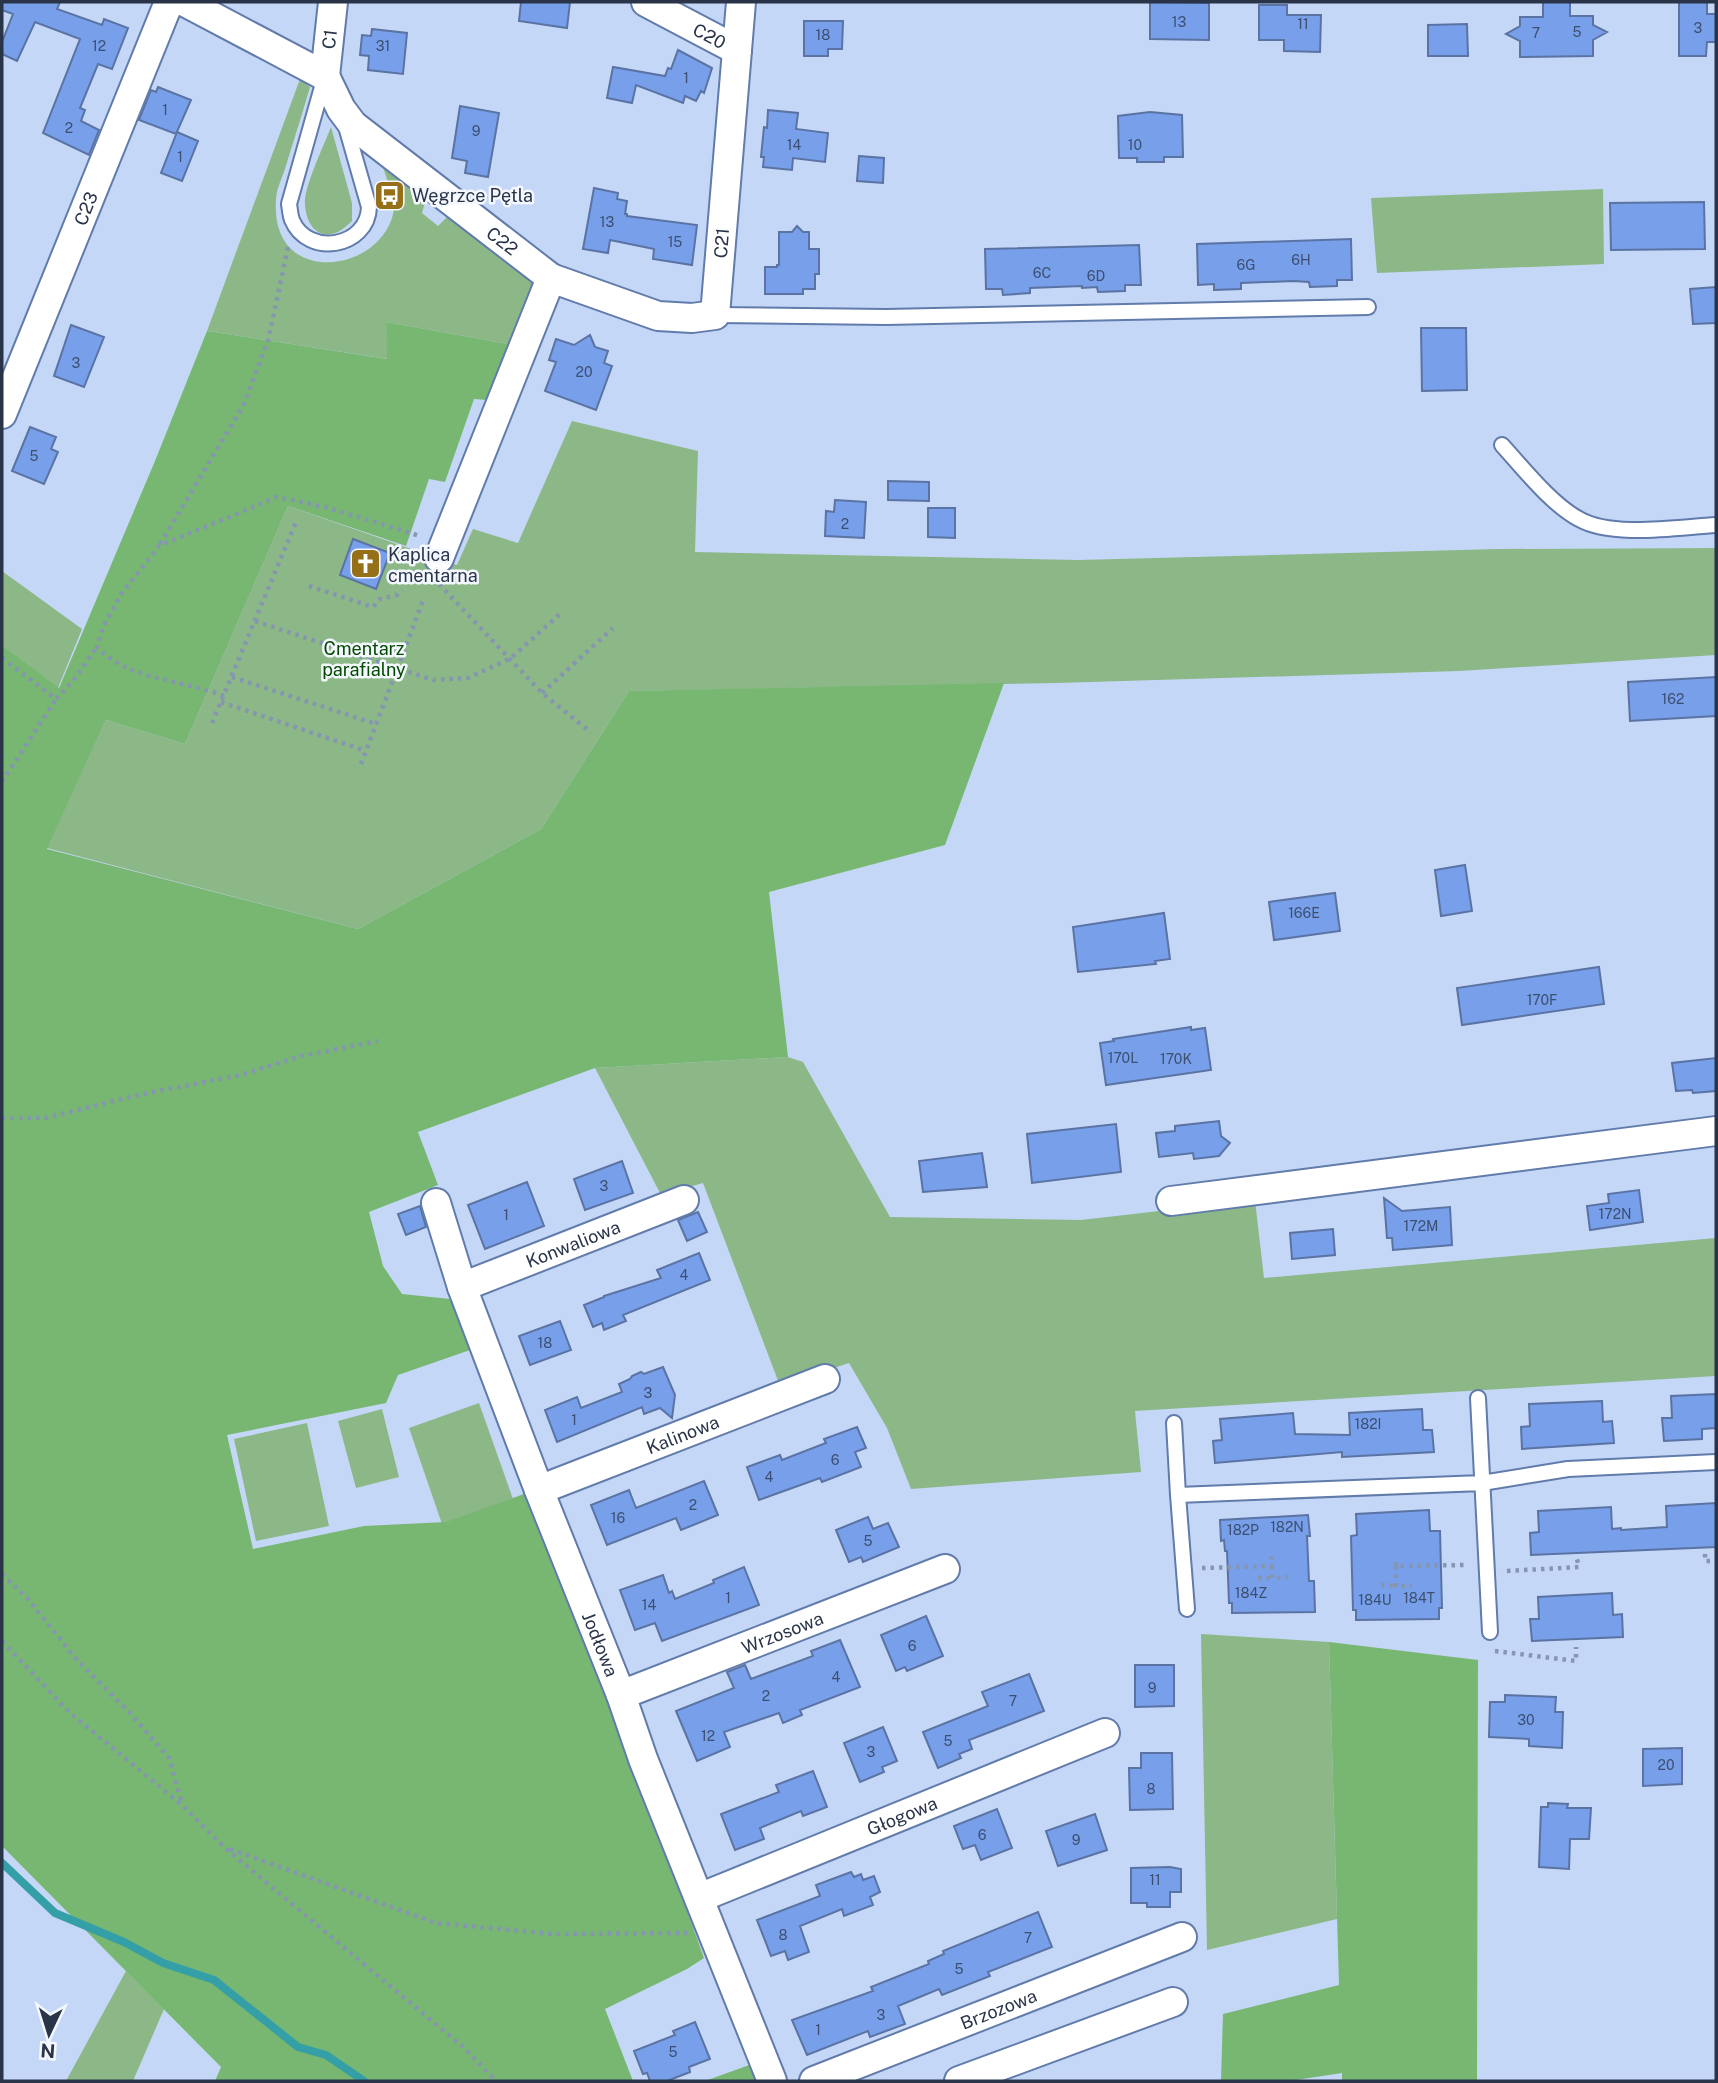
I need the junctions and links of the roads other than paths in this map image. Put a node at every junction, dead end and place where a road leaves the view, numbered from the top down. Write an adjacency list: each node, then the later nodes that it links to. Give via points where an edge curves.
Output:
1 (169, 2): 12 (street, C23)
2 (186, 2): 7 (street)
3 (332, 2): 7 (street, C1)
4 (646, 2): 6 (street, C20)
5 (741, 2): 6 (street, C21)
6 (737, 50): 11 (street, C21)
7 (325, 76): 8 (street, C22); 8 (lane, via 289,204 293,222 304,235 326,244 354,237 368,220 369,207)
8 (341, 109): 9 (street, C22, via 353,125)
9 (551, 278): 11 (street, via 658,316); 15 (street)
10 (1368, 307): 11 (lane)
11 (715, 316)
12 (2, 414)
13 (1502, 445): 14 (lane, via 1541,488 1579,520 1612,530)
14 (1716, 526)
15 (439, 560)
16 (1716, 1131): 18 (street)
17 (684, 1200): 20 (street, Konwaliowa)
18 (1171, 1201)
19 (436, 1203): 20 (street, Jodłowa)
20 (462, 1287): 26 (street, Jodłowa)
21 (825, 1379): 26 (street, Kalinowa)
22 (1478, 1398): 25 (lane)
23 (1174, 1423): 27 (lane)
24 (1716, 1462): 25 (lane, via 1568,1469)
25 (1482, 1483): 27 (lane); 30 (lane)
26 (539, 1490): 31 (street, Jodłowa)
27 (1178, 1495): 29 (lane)
28 (945, 1569): 31 (street, Wrzosowa)
29 (1187, 1609)
30 (1490, 1632)
31 (621, 1695): 33 (street, Jodłowa)
32 (1105, 1733): 33 (street, Głogowa)
33 (699, 1898): 36 (street, Jodłowa)
34 (1182, 1937): 37 (street, Brzozowa)
35 (1173, 2002): 38 (street)
36 (772, 2081)
37 (814, 2081)
38 (959, 2081)

